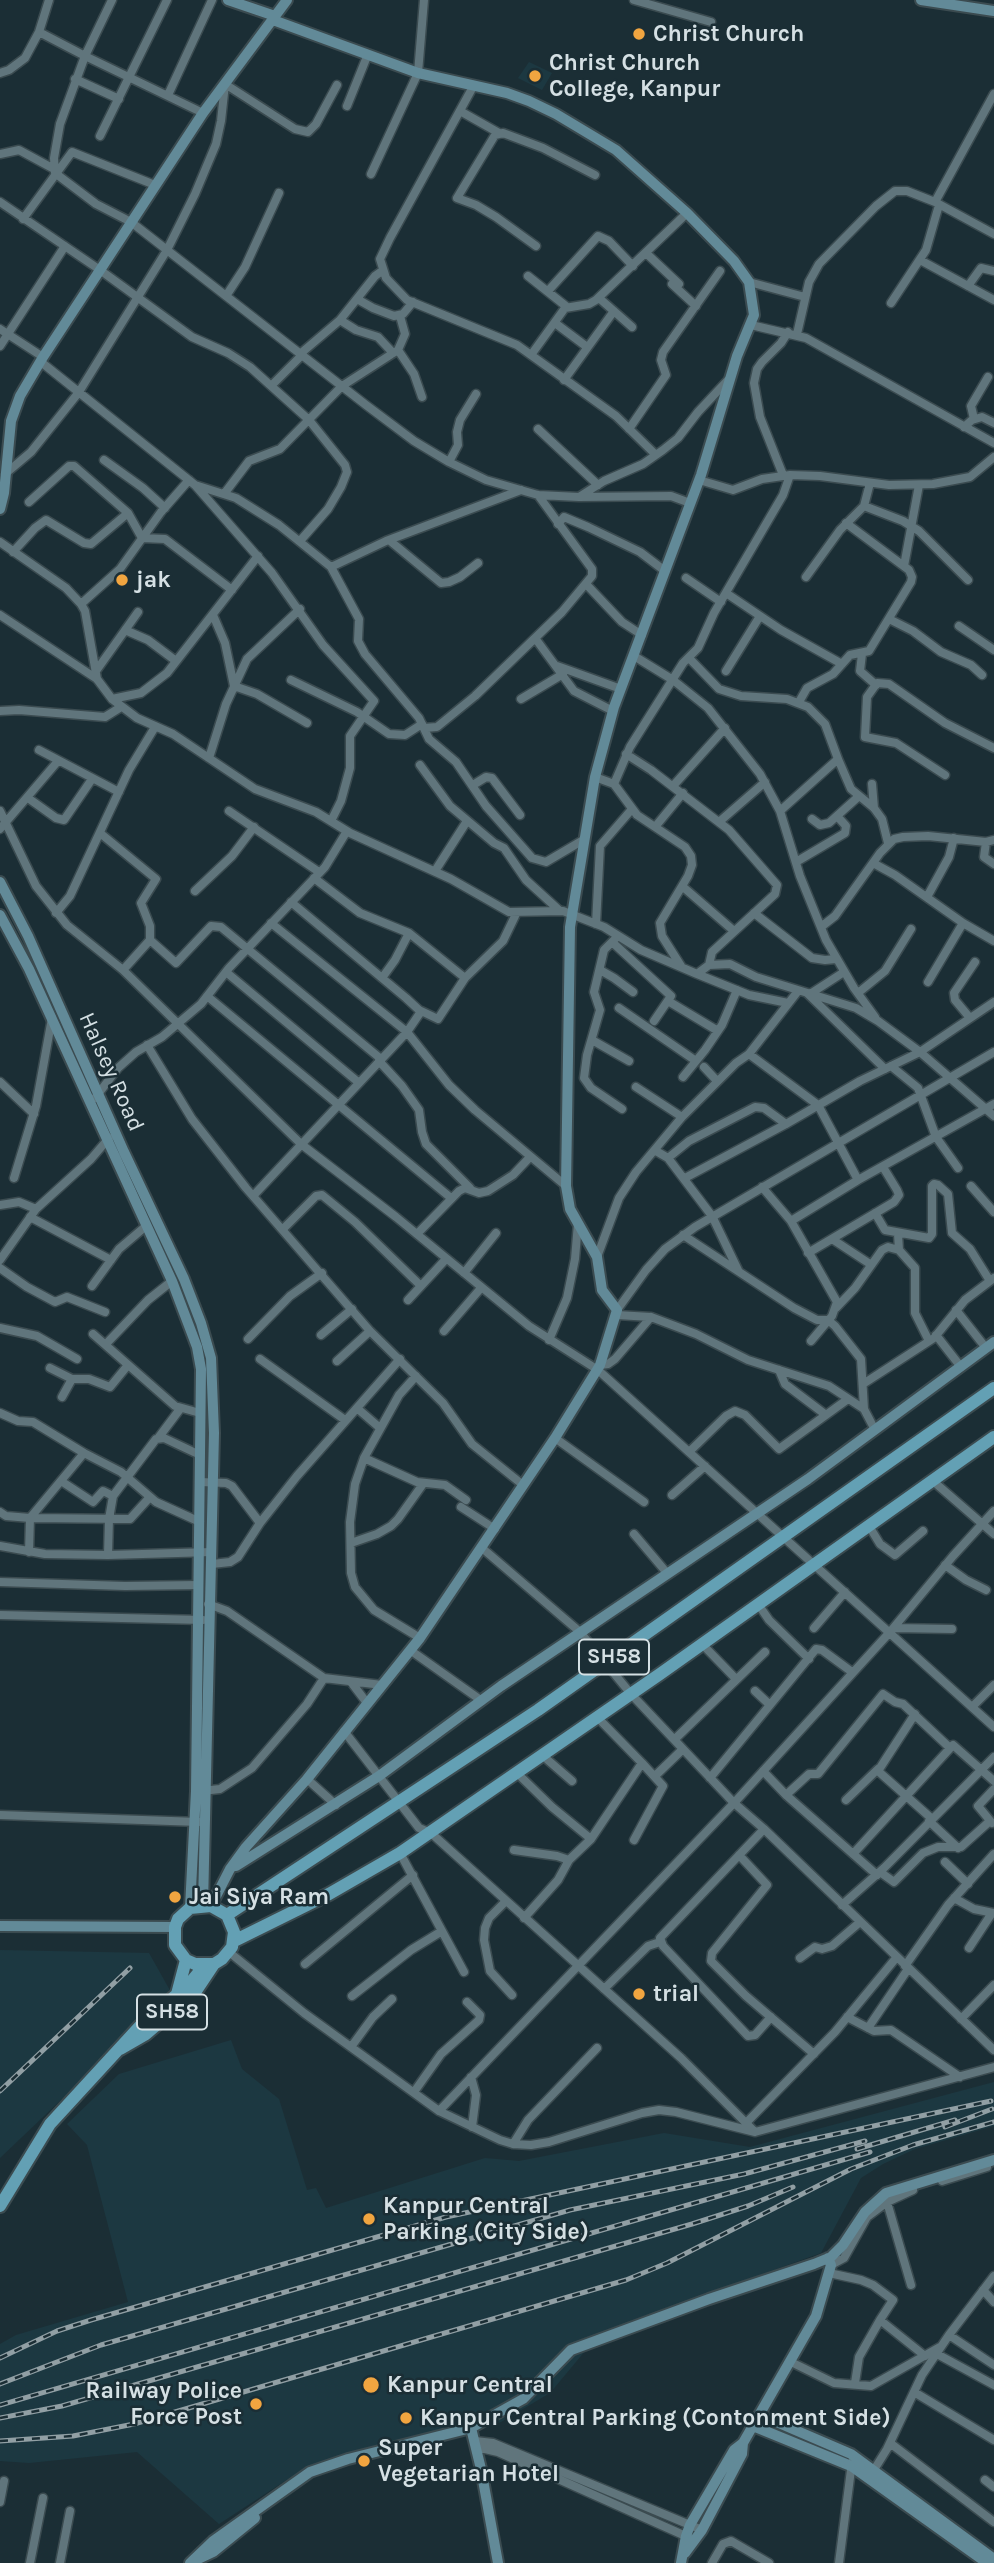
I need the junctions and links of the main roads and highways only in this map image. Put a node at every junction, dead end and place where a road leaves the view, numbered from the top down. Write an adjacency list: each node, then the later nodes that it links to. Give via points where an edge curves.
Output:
1 (994, 1388): 3 (main road, SH58, via 606,1663)
2 (994, 1437): 4 (main road, SH58, via 431,1833)
3 (227, 1915): 4 (main road, via 232,1923); 5 (main road, via 207,1905 190,1908 178,1919 175,1945)
4 (231, 1947): 6 (main road, SH58)
5 (186, 1960): 6 (main road, SH58); 7 (main road)
6 (209, 1965): 7 (main road, SH58); 8 (main road, SH58, via 196,1991 146,2034)
7 (177, 1994): 8 (main road, SH58)
8 (120, 2049): 9 (main road, SH58, via 40,2139)
9 (0, 2206)

